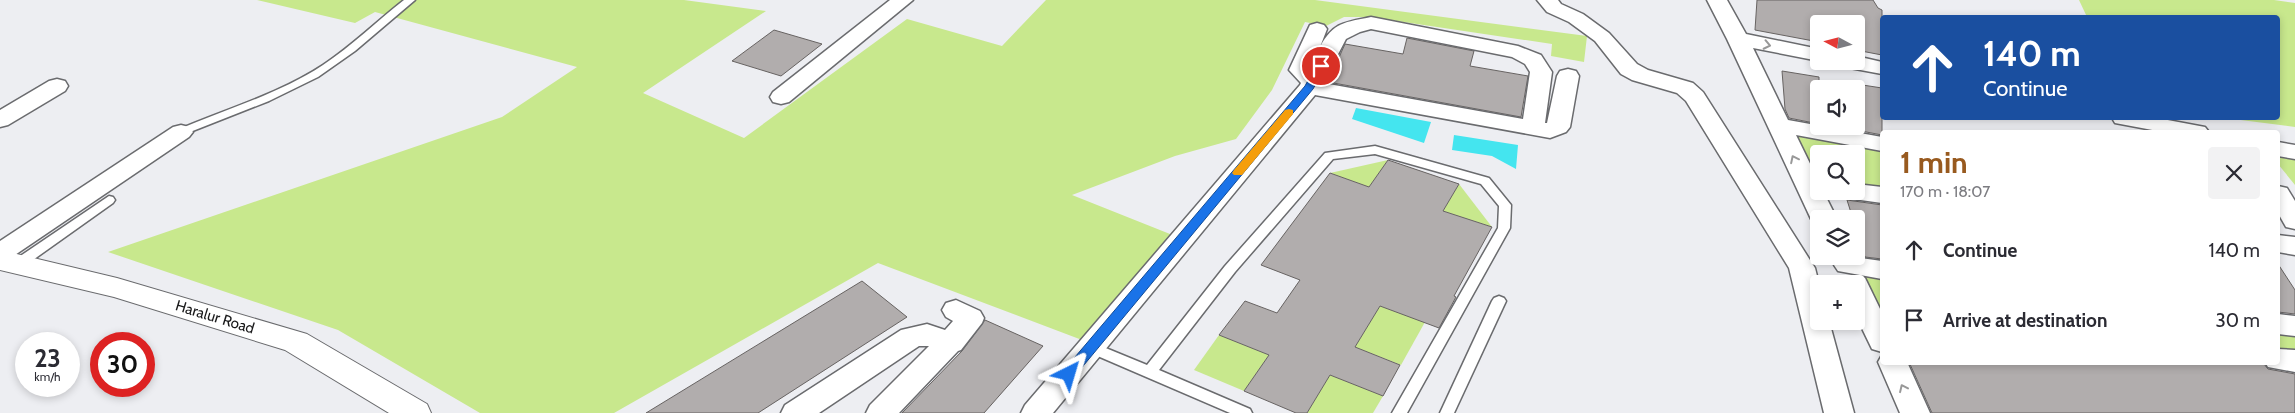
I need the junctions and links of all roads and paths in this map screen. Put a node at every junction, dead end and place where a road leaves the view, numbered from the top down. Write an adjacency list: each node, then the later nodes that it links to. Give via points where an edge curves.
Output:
1 (410, 0): 19 (lane, via 356,46 315,74 272,96)
2 (903, 0): 13 (street)
3 (1547, 0): 52 (street, via 1554,8 1576,18 1602,37 1629,69 1685,88 1695,97 1802,268)
4 (1717, 0): 6 (street)
5 (1317, 30): 11 (street, via 1300,70)
6 (1738, 39): 7 (street, one-way to 7); 16 (street)
7 (1810, 53)
8 (1865, 65): 9 (street)
9 (1880, 68)
10 (1568, 76): 17 (street, via 1558,127 1550,131)
11 (1311, 84): 17 (street); 17 (street, via 1337,35 1362,24 1484,44 1526,55 1537,65 1541,72); 40 (street)
12 (57, 86): 14 (street)
13 (781, 97)
14 (0, 120)
15 (2133, 120): 18 (street)
16 (1778, 125): 20 (street); 23 (street, one-way to 16)
17 (1533, 128)
18 (2186, 130)
19 (181, 132): 31 (street)
20 (1880, 144)
21 (2280, 149): 22 (street)
22 (2295, 152)
23 (1810, 182)
24 (1865, 194): 25 (street)
25 (1880, 196)
26 (2280, 198): 28 (street)
27 (109, 200): 31 (lane)
28 (2289, 218)
29 (2280, 244): 30 (street)
30 (2295, 246)
31 (6, 259): 45 (street, Haralur Road, via 117,288 296,342)
32 (1880, 270): 33 (street)
33 (1850, 273): 38 (street)
34 (1499, 301): 51 (lane)
35 (956, 310): 39 (street, via 970,318)
36 (2280, 324): 37 (street)
37 (2295, 326)
38 (1880, 334)
39 (951, 343): 46 (street, via 927,334 911,337); 47 (street)
40 (1091, 347): 44 (lane); 48 (street)
41 (2280, 360): 42 (street)
42 (2295, 361)
43 (1893, 365): 53 (street, one-way to 43)
44 (1150, 372): 49 (lane); 50 (lane, via 1230,269 1328,156 1375,150 1484,181 1505,205 1504,228)
45 (415, 413)
46 (796, 413)
47 (881, 413)
48 (1036, 413)
49 (1246, 413)
50 (1399, 413)
51 (1447, 413)
52 (1839, 413)
53 (1915, 413)

